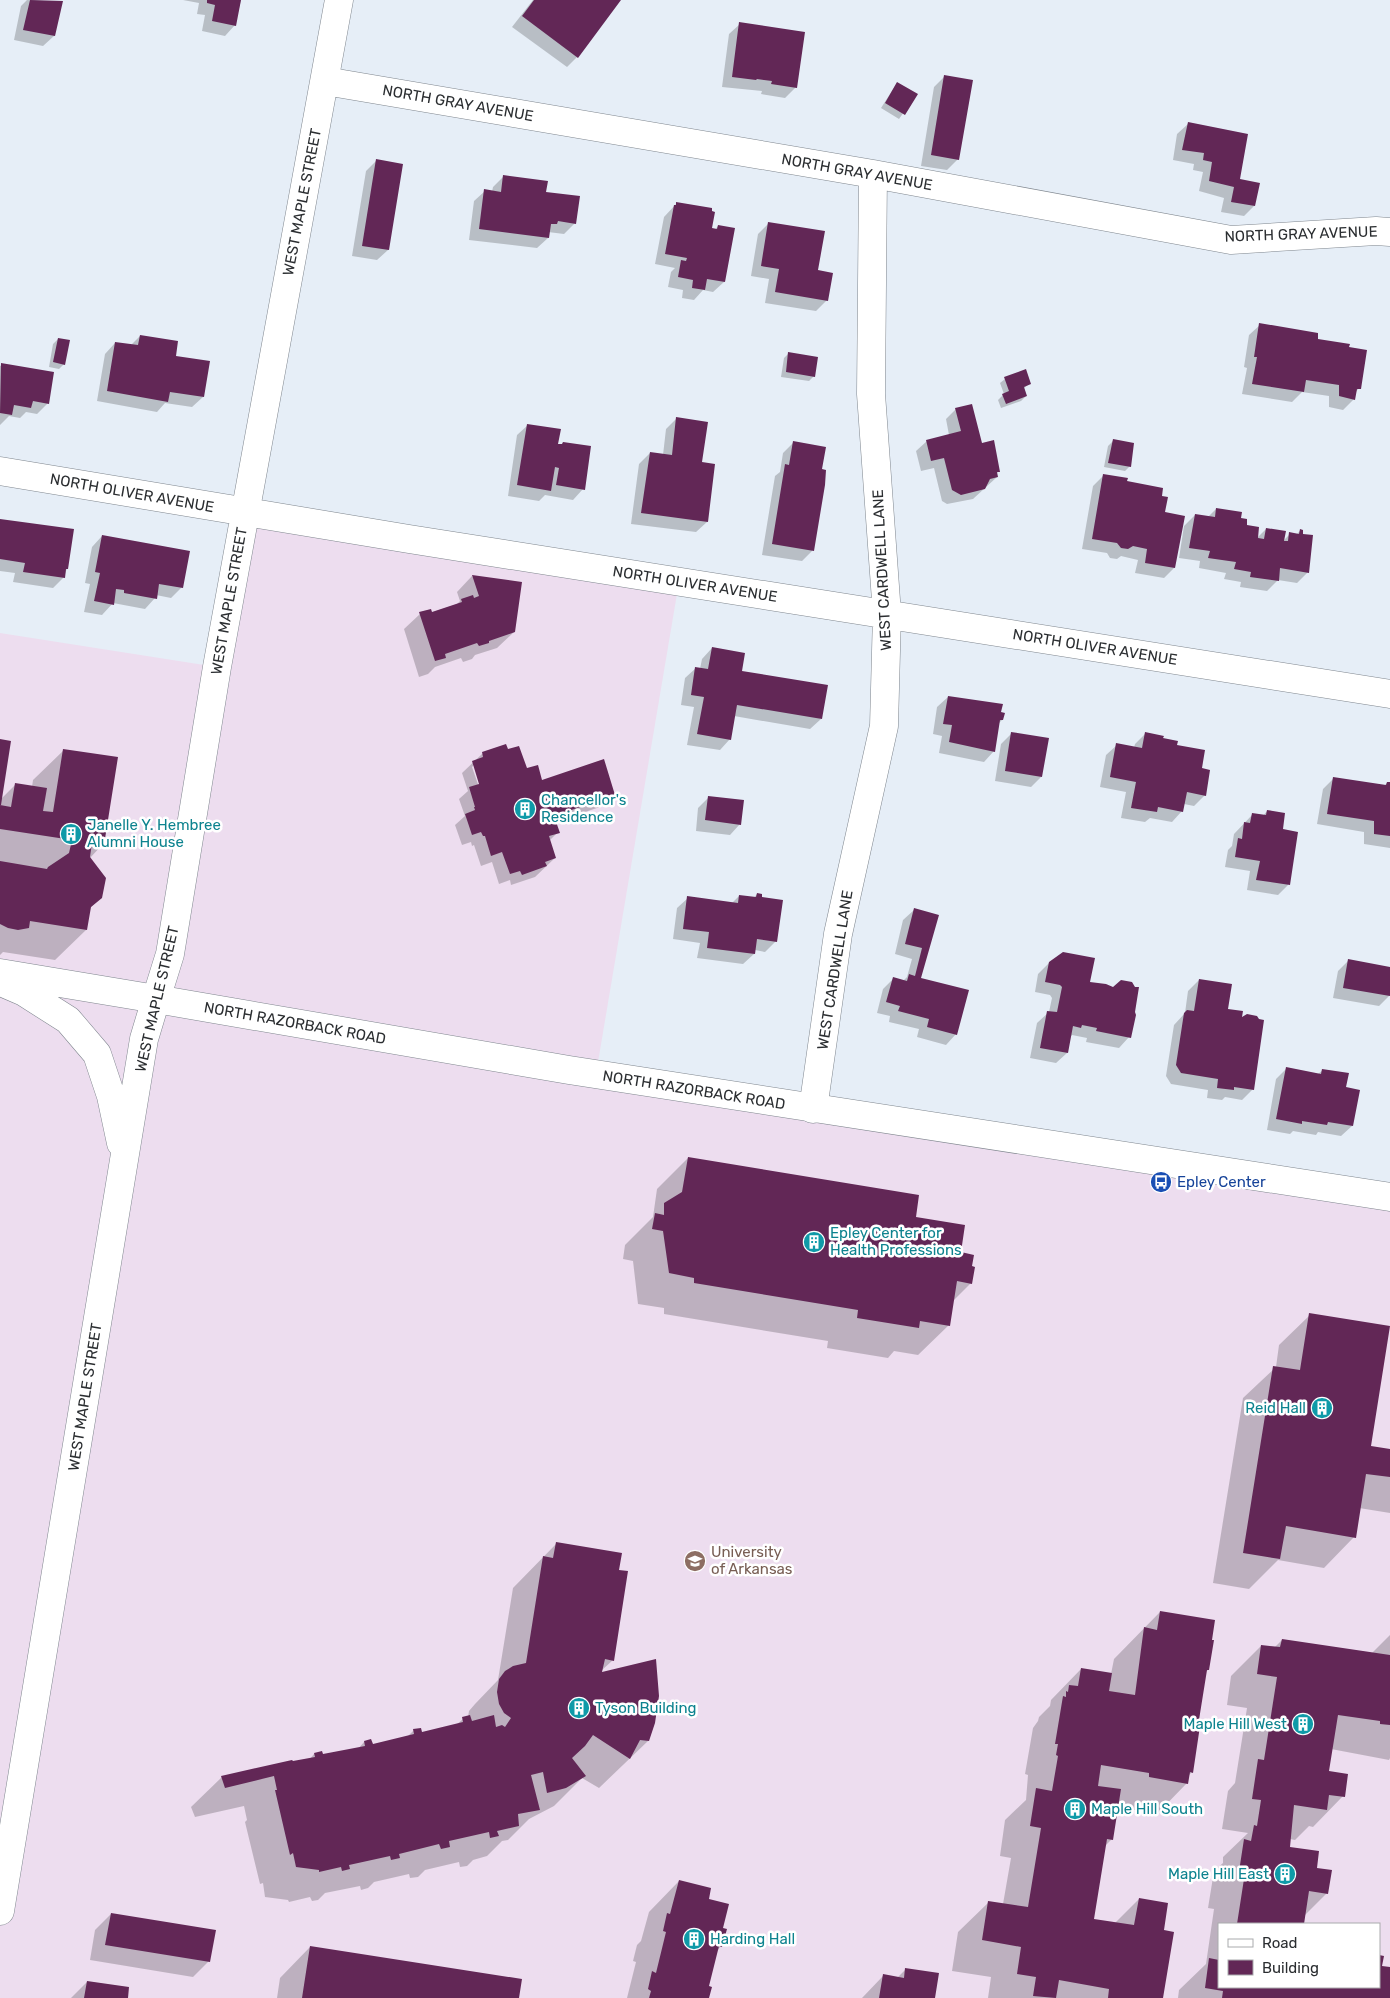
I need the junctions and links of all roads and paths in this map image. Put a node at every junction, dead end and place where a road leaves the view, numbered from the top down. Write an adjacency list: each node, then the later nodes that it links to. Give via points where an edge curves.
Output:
1 (339, 0): 2 (street, WEST MAPLE STREET)
2 (325, 81): 3 (street, NORTH GRAY AVENUE); 6 (street, WEST MAPLE STREET)
3 (873, 174): 4 (street, NORTH GRAY AVENUE, via 1231,240); 7 (street, WEST CARDWELL LANE, via 871,394)
4 (1390, 232)
5 (0, 471): 6 (street, NORTH OLIVER AVENUE)
6 (245, 512): 7 (street, NORTH OLIVER AVENUE); 11 (street, WEST MAPLE STREET, via 170,954)
7 (887, 614): 8 (street, NORTH OLIVER AVENUE); 12 (street, WEST CARDWELL LANE, via 884,726 838,934)
8 (1390, 694)
9 (0, 973): 11 (street, NORTH RAZORBACK ROAD)
10 (0, 982): 13 (street, via 24,992 68,1020 98,1054)
11 (156, 999): 12 (street, NORTH RAZORBACK ROAD); 13 (street, WEST MAPLE STREET, via 144,1039)
12 (813, 1109): 14 (street, NORTH RAZORBACK ROAD)
13 (124, 1157): 15 (street, WEST MAPLE STREET)
14 (1390, 1197)
15 (9, 1805): 16 (street, WEST MAPLE STREET)
16 (0, 1911)

